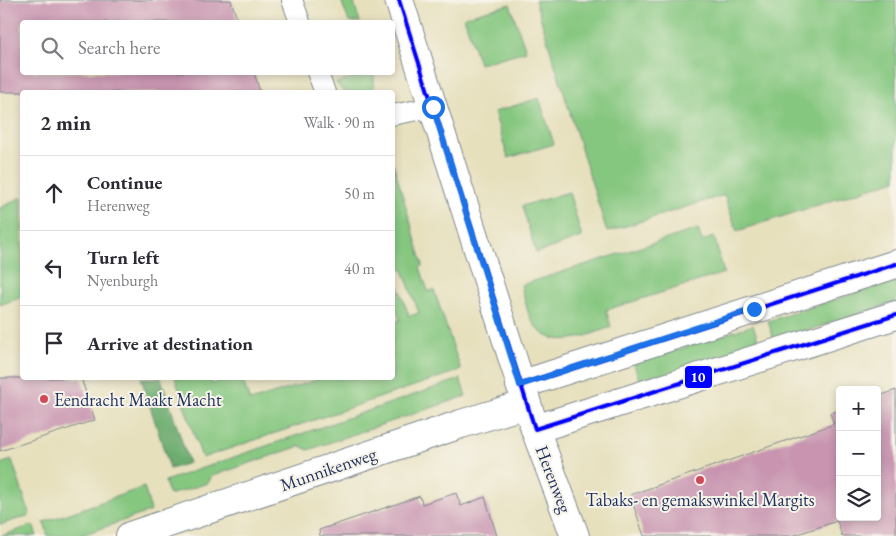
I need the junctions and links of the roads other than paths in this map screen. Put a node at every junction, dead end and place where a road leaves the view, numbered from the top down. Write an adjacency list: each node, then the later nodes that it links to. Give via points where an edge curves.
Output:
1 (292, 0): 3 (lane)
2 (399, 0): 6 (street, Herenweg)
3 (299, 20)
4 (318, 75): 5 (lane)
5 (324, 90)
6 (433, 107): 7 (lane); 10 (street, Herenweg)
7 (395, 114)
8 (896, 264): 10 (street)
9 (896, 315): 10 (street)
10 (527, 406): 11 (street, Munnikenweg, via 461,424); 12 (street, Herenweg)
11 (130, 536)
12 (575, 536)

